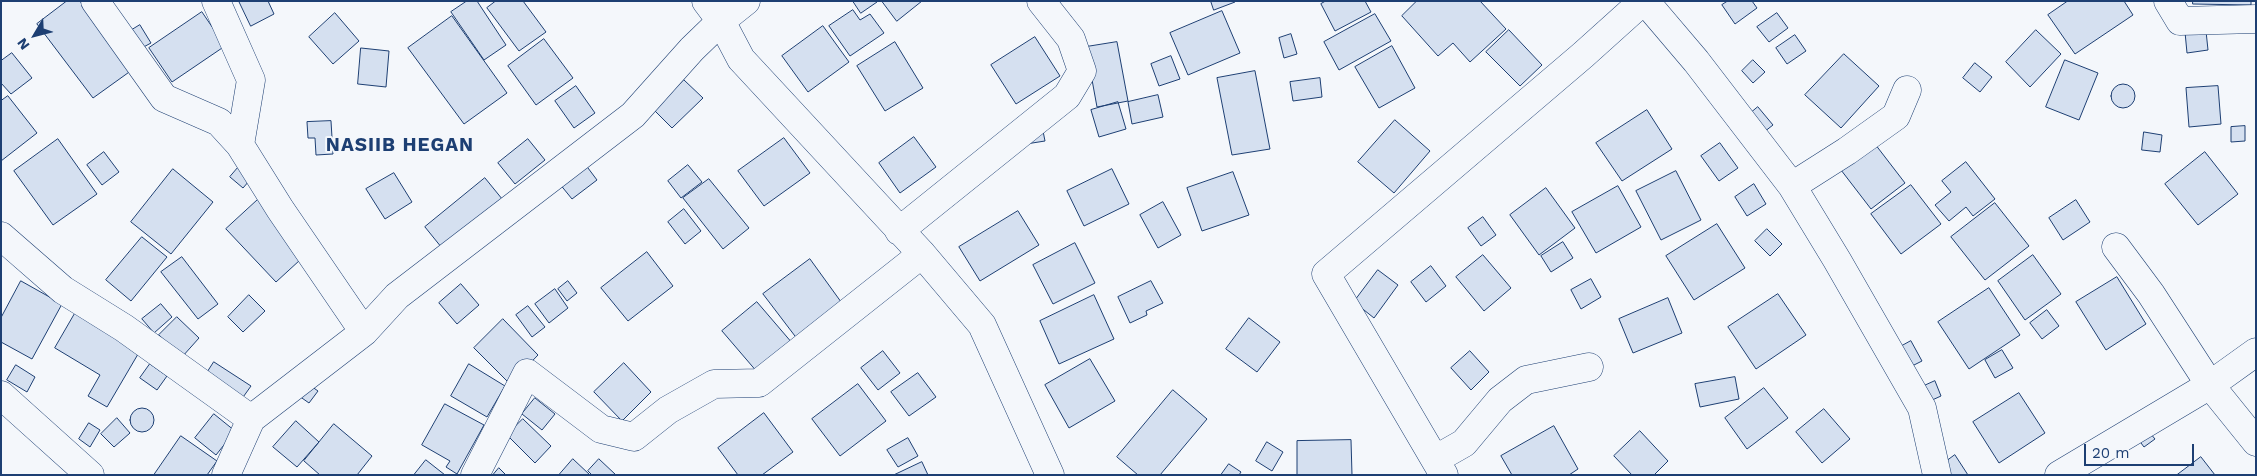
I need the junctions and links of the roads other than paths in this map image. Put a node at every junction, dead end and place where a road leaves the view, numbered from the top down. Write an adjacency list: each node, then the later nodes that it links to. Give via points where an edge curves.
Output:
1 (95, 1): 10 (street, via 164,98 219,122)
2 (216, 1): 10 (street, via 251,80)
3 (746, 1): 7 (street)
4 (1041, 1): 12 (street, via 1070,39 1082,71 1067,96)
5 (1644, 1): 11 (street, via 1696,61); 23 (street, via 1326,274)
6 (2168, 1): 8 (street, via 2180,21)
7 (714, 11): 12 (street, via 741,59); 16 (street, via 692,50 632,115 397,296)
8 (2256, 19)
9 (1907, 90): 11 (street, via 1896,116)
10 (240, 145): 16 (street)
11 (1792, 186): 28 (street, via 1922,408)
12 (899, 231): 15 (street)
13 (1, 236): 21 (street, via 63,290 124,328)
14 (2116, 247): 19 (street)
15 (922, 254): 26 (street, via 759,384 714,384 668,410 634,437 601,429 527,374); 27 (street, via 982,325)
16 (364, 332): 21 (street)
17 (2256, 352): 19 (street)
18 (1589, 368): 23 (street, via 1526,380 1500,400)
19 (2210, 385): 22 (street); 29 (street)
20 (1, 395): 24 (street)
21 (251, 419): 25 (street)
22 (2256, 442)
23 (1440, 467)
24 (90, 475)
25 (226, 475)
26 (475, 475)
27 (1050, 475)
28 (1937, 475)
29 (2059, 475)

